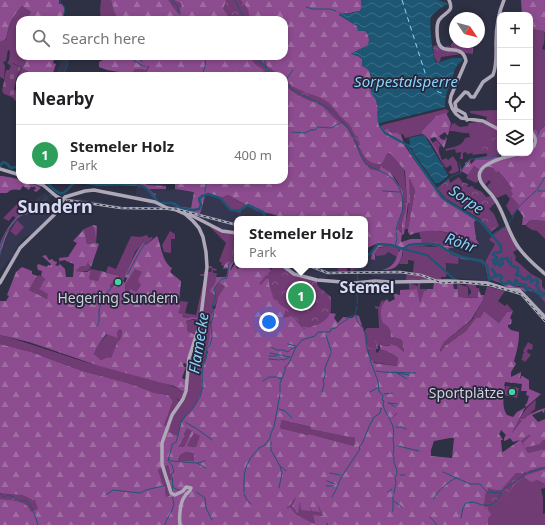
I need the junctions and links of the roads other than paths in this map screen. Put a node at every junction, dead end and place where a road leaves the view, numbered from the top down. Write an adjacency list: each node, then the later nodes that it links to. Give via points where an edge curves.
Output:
1 (449, 0): 3 (main road, via 450,10 438,23 438,42 444,49 460,51 465,57 465,64 450,100 456,114)
2 (504, 0): 3 (main road, via 496,36 494,75 483,82 474,97 465,92 455,103 456,109 465,114)
3 (467, 120): 4 (main road, via 484,121)
4 (497, 128)
5 (533, 134): 6 (main road, via 536,141)
6 (533, 148)
7 (513, 156): 15 (main road, via 483,167 480,179 496,201 518,247)
8 (0, 169): 9 (main road)
9 (16, 174)
10 (40, 184): 11 (main road)
11 (63, 200): 12 (main road, via 66,196 92,190 155,202); 16 (main road, via 54,215 20,248)
12 (176, 210): 13 (main road, via 222,231); 18 (main road, via 194,221 199,228 204,239 207,260 200,324 189,358 186,391 172,414 162,444 162,464 171,493 175,495 187,487 191,488 181,506)
13 (234, 233)
14 (286, 268): 17 (main road, via 294,274 317,280 355,283 375,280 485,283 518,290)
15 (545, 274)
16 (0, 283)
17 (545, 317)
18 (180, 525)

